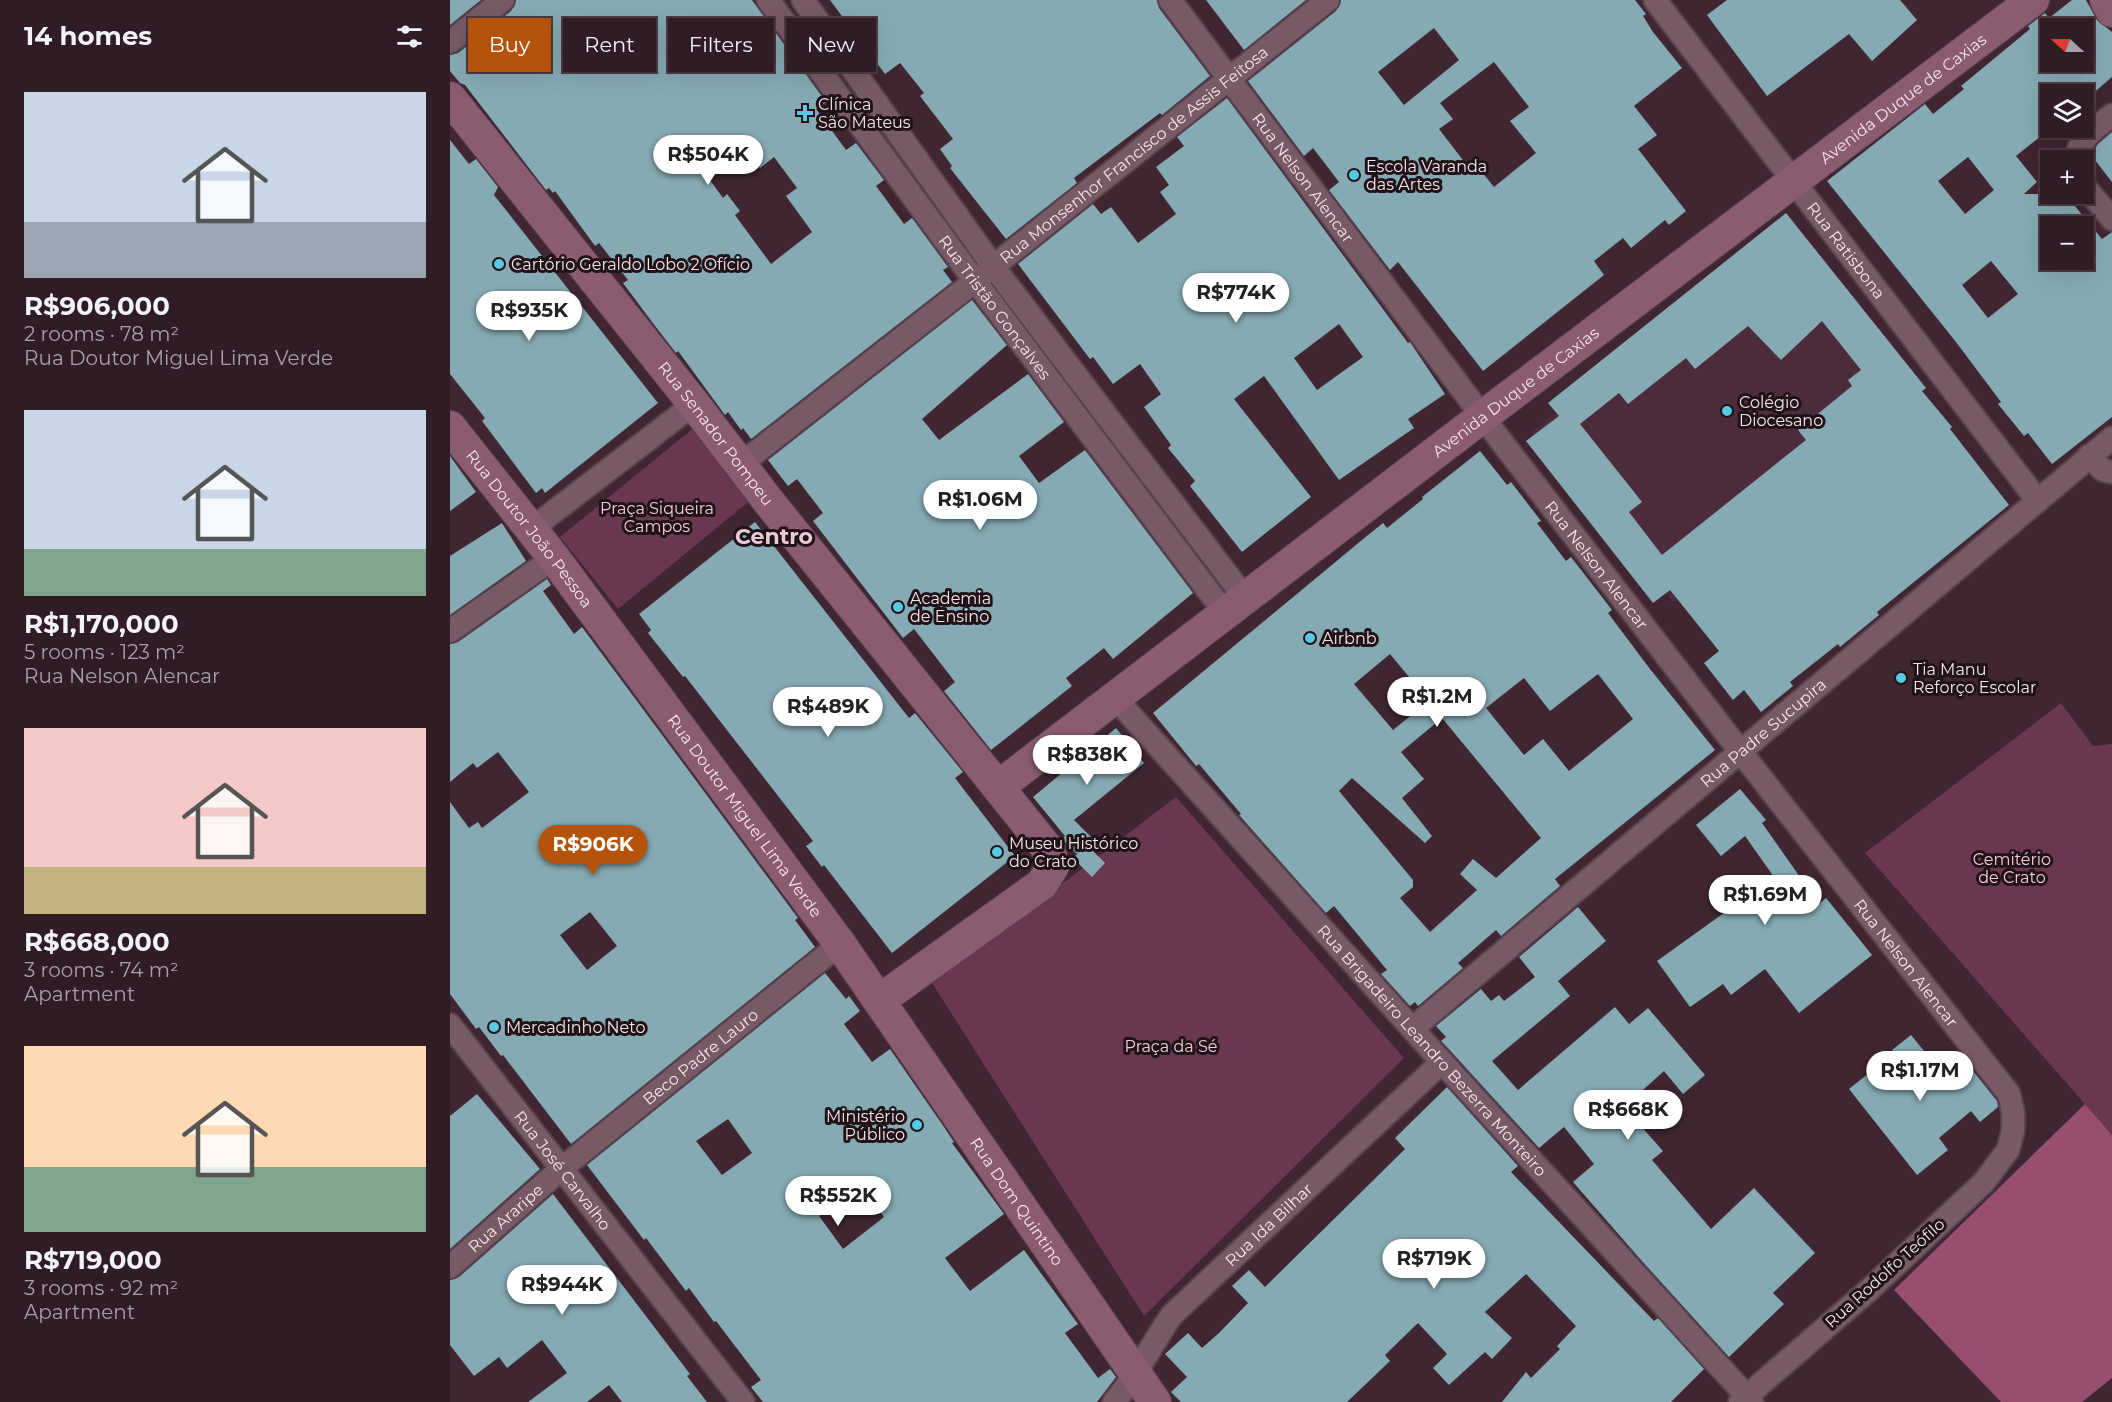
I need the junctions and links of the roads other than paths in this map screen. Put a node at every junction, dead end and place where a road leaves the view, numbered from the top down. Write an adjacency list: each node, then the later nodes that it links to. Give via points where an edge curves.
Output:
1 (503, 0): 10 (street)
2 (768, 0): 19 (street, Rua Tristão Gonçalves)
3 (803, 0): 18 (street, Rua Tristão Gonçalves)
4 (1170, 0): 11 (street, Rua Nelson Alencar)
5 (1328, 0): 11 (street, Rua Monsenhor Francisco de Assis Feitosa)
6 (1655, 0): 15 (street, Rua Ratisbona)
7 (2033, 0): 15 (main road, Avenida Duque de Caxias)
8 (2106, 0): 9 (main road)
9 (2112, 11)
10 (450, 42)
11 (1229, 78): 18 (street, Rua Monsenhor Francisco de Assis Feitosa); 21 (street, Rua Nelson Alencar)
12 (450, 98): 20 (main road, Rua Senador Pompeu)
13 (2112, 115): 14 (street, via 2088,134)
14 (2078, 150)
15 (1793, 181): 21 (main road, Avenida Duque de Caxias); 27 (street, Rua Ratisbona)
16 (2094, 198): 17 (street)
17 (2112, 219)
18 (993, 266): 19 (street, Rua Monsenhor Francisco de Assis Feitosa); 30 (street, Rua Tristão Gonçalves)
19 (975, 281): 25 (street, Rua Monsenhor Francisco de Assis Feitosa); 30 (street, Rua Tristão Gonçalves)
20 (694, 404): 25 (main road, Rua Senador Pompeu); 28 (street)
21 (1482, 417): 30 (main road, Avenida Duque de Caxias); 34 (street, Rua Nelson Alencar)
22 (450, 427): 28 (main road, Rua Doutor João Pessoa)
23 (2112, 438): 24 (street, Rua Padre Sucupira)
24 (2089, 456): 26 (street, via 2103,470); 27 (street, Rua Padre Sucupira)
25 (741, 464): 35 (main road, Rua Senador Pompeu)
26 (2112, 472)
27 (2038, 501): 34 (street, Rua Padre Sucupira)
28 (531, 530): 29 (main road, Rua Doutor João Pessoa)
29 (554, 558): 31 (street); 32 (main road, Rua Doutor João Pessoa)
30 (1235, 606): 33 (main road, Avenida Duque de Caxias)
31 (450, 631)
32 (608, 632): 36 (main road, Rua Doutor Miguel Lima Verde)
33 (1115, 698): 35 (main road, Avenida Duque de Caxias); 39 (street, Rua Brigadeiro Leandro Bezerra Monteiro)
34 (1740, 751): 39 (street, Rua Padre Sucupira); 41 (street, Rua Nelson Alencar, via 2002,1083 2009,1094)
35 (998, 787): 37 (main road, Rua Senador Pompeu, via 1050,852 1053,866 1042,884)
36 (840, 944): 37 (main road, Rua Doutor Miguel Lima Verde); 42 (street, Beco Padre Lauro)
37 (880, 1000): 44 (main road, Rua Dom Quintino)
38 (450, 1025): 42 (street, Rua José Carvalho)
39 (1413, 1028): 40 (street, Rua Brigadeiro Leandro Bezerra Monteiro)
40 (1442, 1062): 44 (street, Rua Ida Bilhar, via 1172,1315); 45 (street, Rua Brigadeiro Leandro Bezerra Monteiro)
41 (2013, 1131): 45 (street, Rua Rodolfo Teófilo, via 2008,1150 1984,1182)
42 (561, 1169): 43 (street, Rua Araripe); 46 (street, Rua José Carvalho)
43 (450, 1267)
44 (1136, 1373): 47 (street, Rua Ida Bilhar); 48 (main road, Rua Dom Quintino)
45 (1746, 1400)
46 (743, 1402)
47 (1114, 1402)
48 (1155, 1402)

